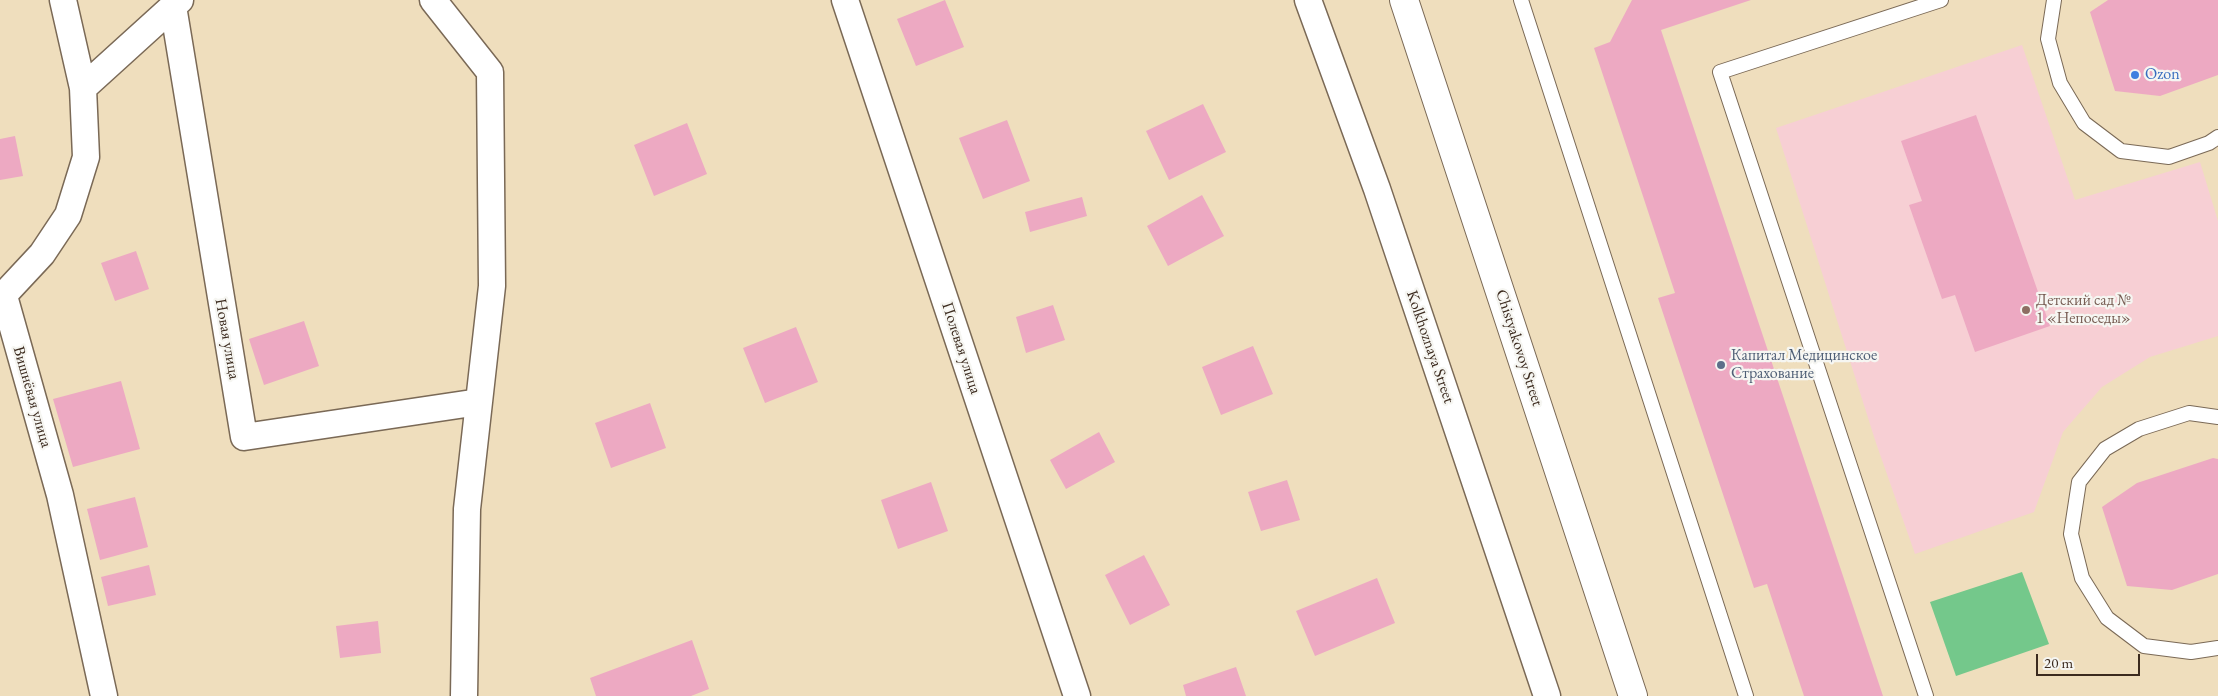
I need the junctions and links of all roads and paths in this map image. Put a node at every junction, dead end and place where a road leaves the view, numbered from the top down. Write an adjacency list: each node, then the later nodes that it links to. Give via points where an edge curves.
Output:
1 (63, 0): 10 (street, Вишнёвая улица)
2 (433, 0): 13 (street, via 490,72 492,286)
3 (845, 0): 18 (street, Полевая улица)
4 (1308, 0): 19 (street, Kolkhoznaya Street, via 1380,199)
5 (1404, 0): 20 (street, Chistyakovoy Street)
6 (1521, 0): 21 (lane)
7 (1941, 0): 22 (lane, via 1720,72)
8 (2054, 0): 11 (lane, via 2048,39 2060,83 2084,123 2121,151 2160,156 2169,157)
9 (177, 3): 10 (street); 13 (street, Новая улица, via 244,437)
10 (83, 88): 12 (street, Вишнёвая улица, via 86,157 68,215 42,254)
11 (2218, 138)
12 (2, 298): 16 (street, Вишнёвая улица, via 60,495)
13 (478, 402): 17 (street, via 466,508)
14 (2218, 417): 15 (lane, via 2189,413 2139,429 2105,449 2079,482 2071,534 2082,578 2107,618 2144,646 2191,652)
15 (2218, 648)
16 (104, 696)
17 (464, 696)
18 (1077, 696)
19 (1547, 696)
20 (1633, 696)
21 (1746, 696)
22 (1926, 696)

